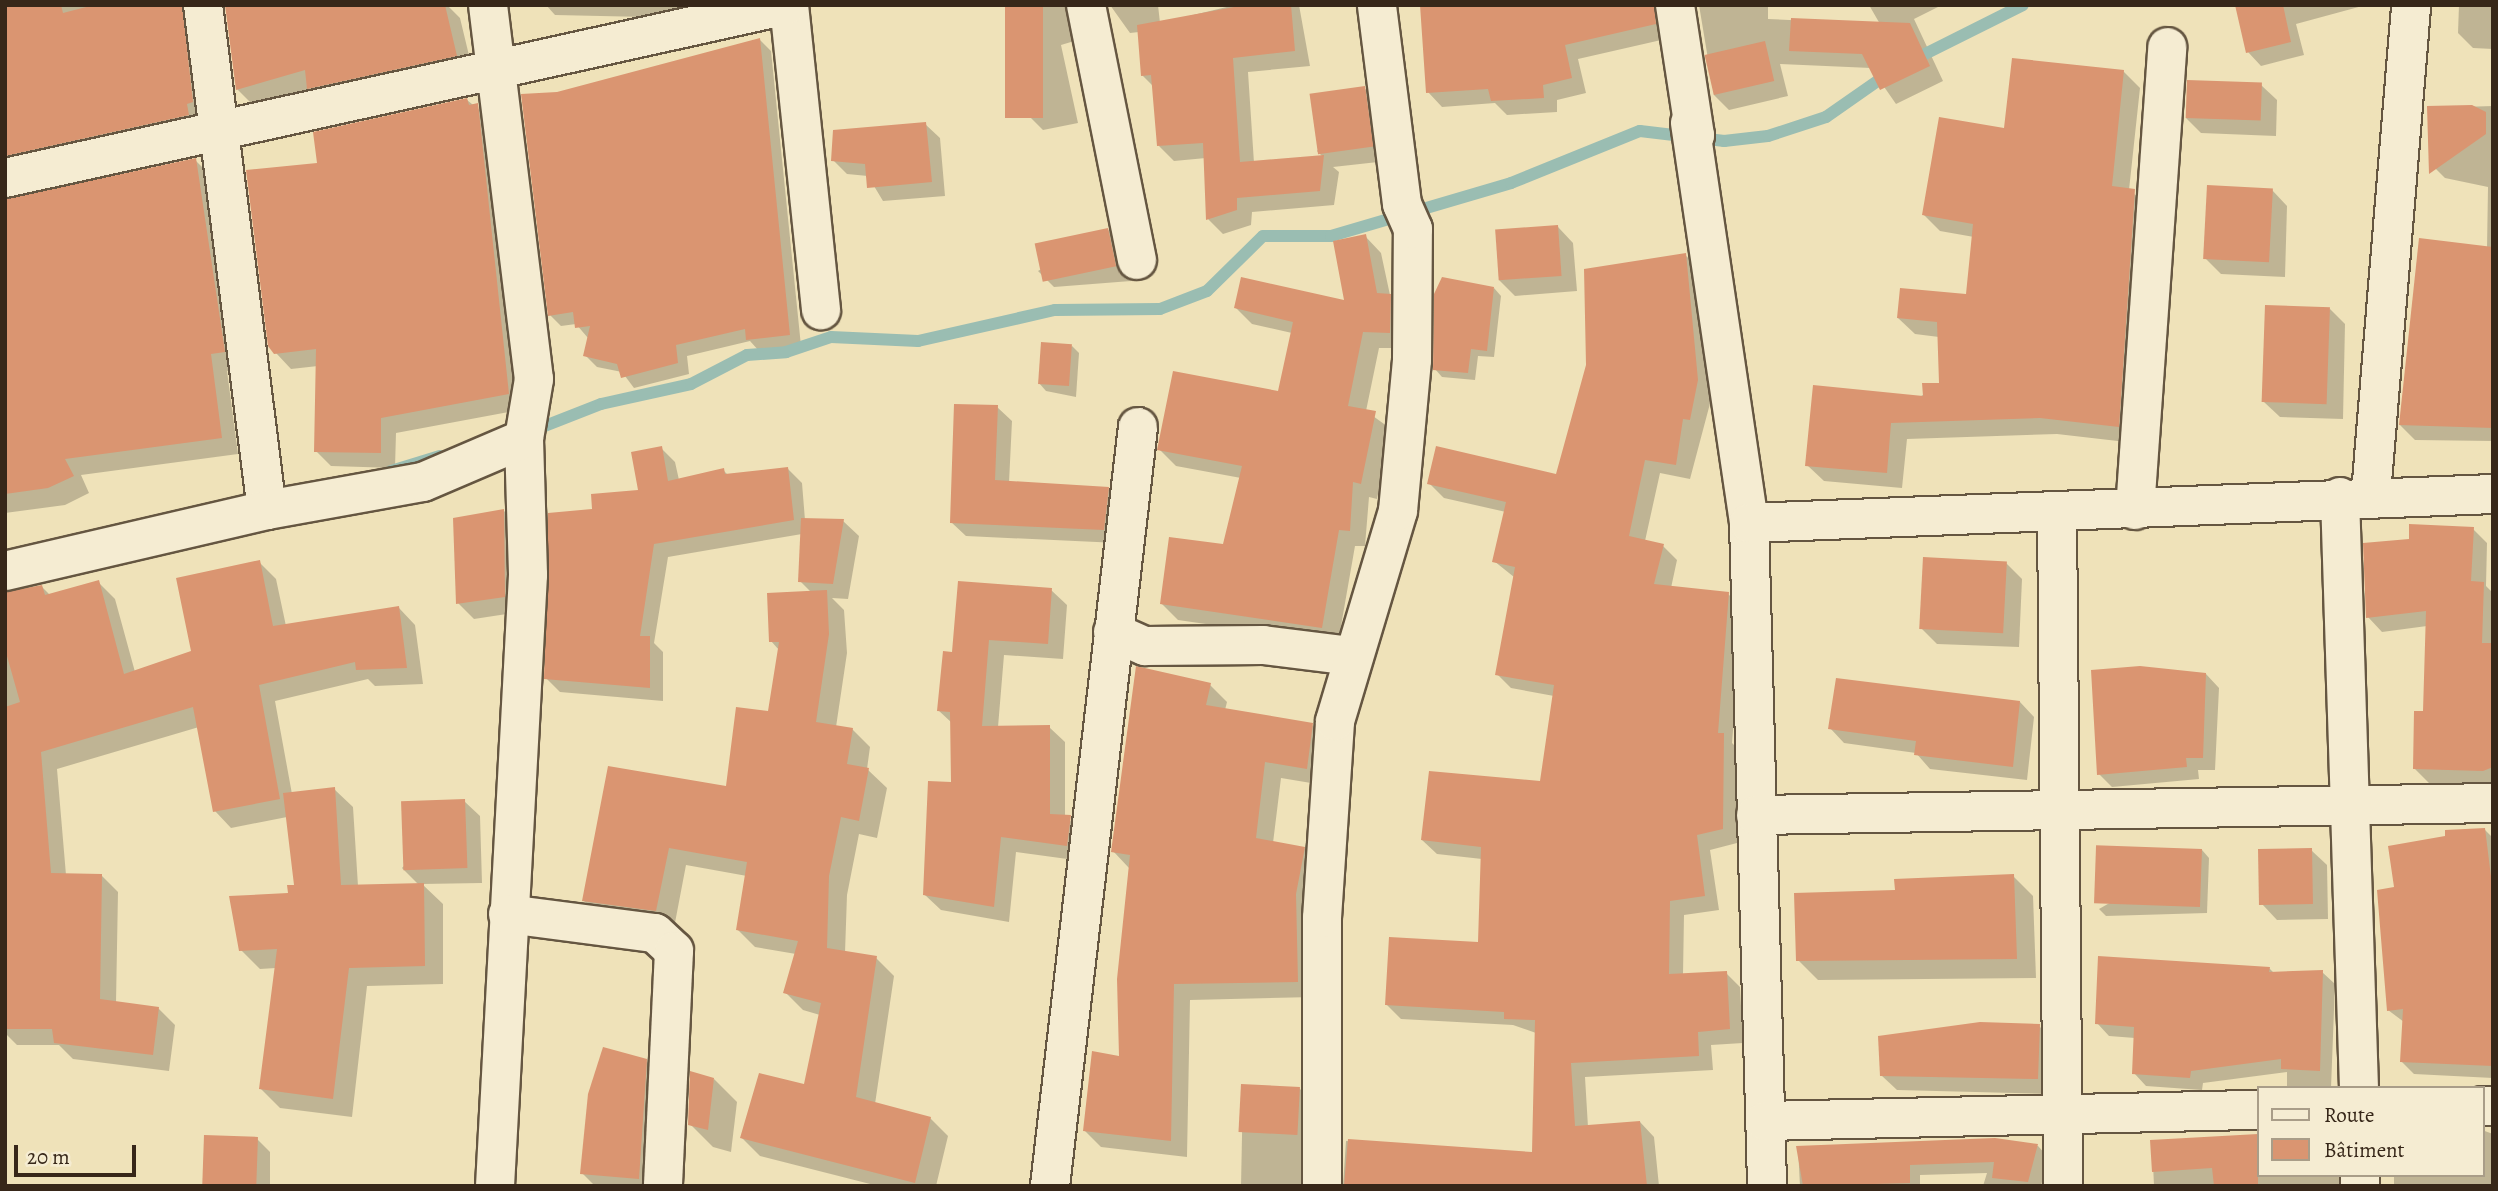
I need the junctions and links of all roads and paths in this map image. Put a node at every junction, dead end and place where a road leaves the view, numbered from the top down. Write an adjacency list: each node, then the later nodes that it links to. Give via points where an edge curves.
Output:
1 (203, 5): 10 (street)
2 (488, 5): 9 (street)
3 (788, 5): 9 (street); 13 (street)
4 (1086, 5): 12 (street)
5 (1377, 5): 24 (street, via 1408,216 1412,360 1398,511)
6 (1675, 5): 21 (street)
7 (2411, 5): 17 (street)
8 (2167, 47): 19 (street)
9 (494, 69): 10 (street); 15 (street, via 534,379)
10 (219, 129): 11 (street); 18 (street)
11 (5, 178)
12 (1137, 260)
13 (821, 310)
14 (1138, 427): 23 (street)
15 (524, 439): 18 (street, via 423,482); 29 (street, via 528,575)
16 (2493, 494): 17 (street)
17 (2355, 495): 19 (street); 26 (street)
18 (267, 510): 22 (street)
19 (2135, 510): 20 (street)
20 (2057, 513): 21 (street); 27 (street)
21 (1749, 523): 28 (street)
22 (5, 571)
23 (1113, 632): 24 (street, via 1145,646 1263,645); 36 (street)
24 (1351, 656): 37 (street, via 1335,721 1322,918)
25 (2493, 803): 26 (street)
26 (2346, 806): 27 (street); 30 (street)
27 (2062, 810): 28 (street); 32 (street)
28 (1756, 815): 33 (street)
29 (508, 914): 34 (street); 35 (street, via 655,933 674,951)
30 (2359, 1086)
31 (2256, 1110): 32 (street)
32 (2059, 1114): 33 (street); 39 (street)
33 (1765, 1121): 38 (street)
34 (495, 1186)
35 (663, 1186)
36 (1050, 1186)
37 (1322, 1186)
38 (1767, 1186)
39 (2063, 1186)

